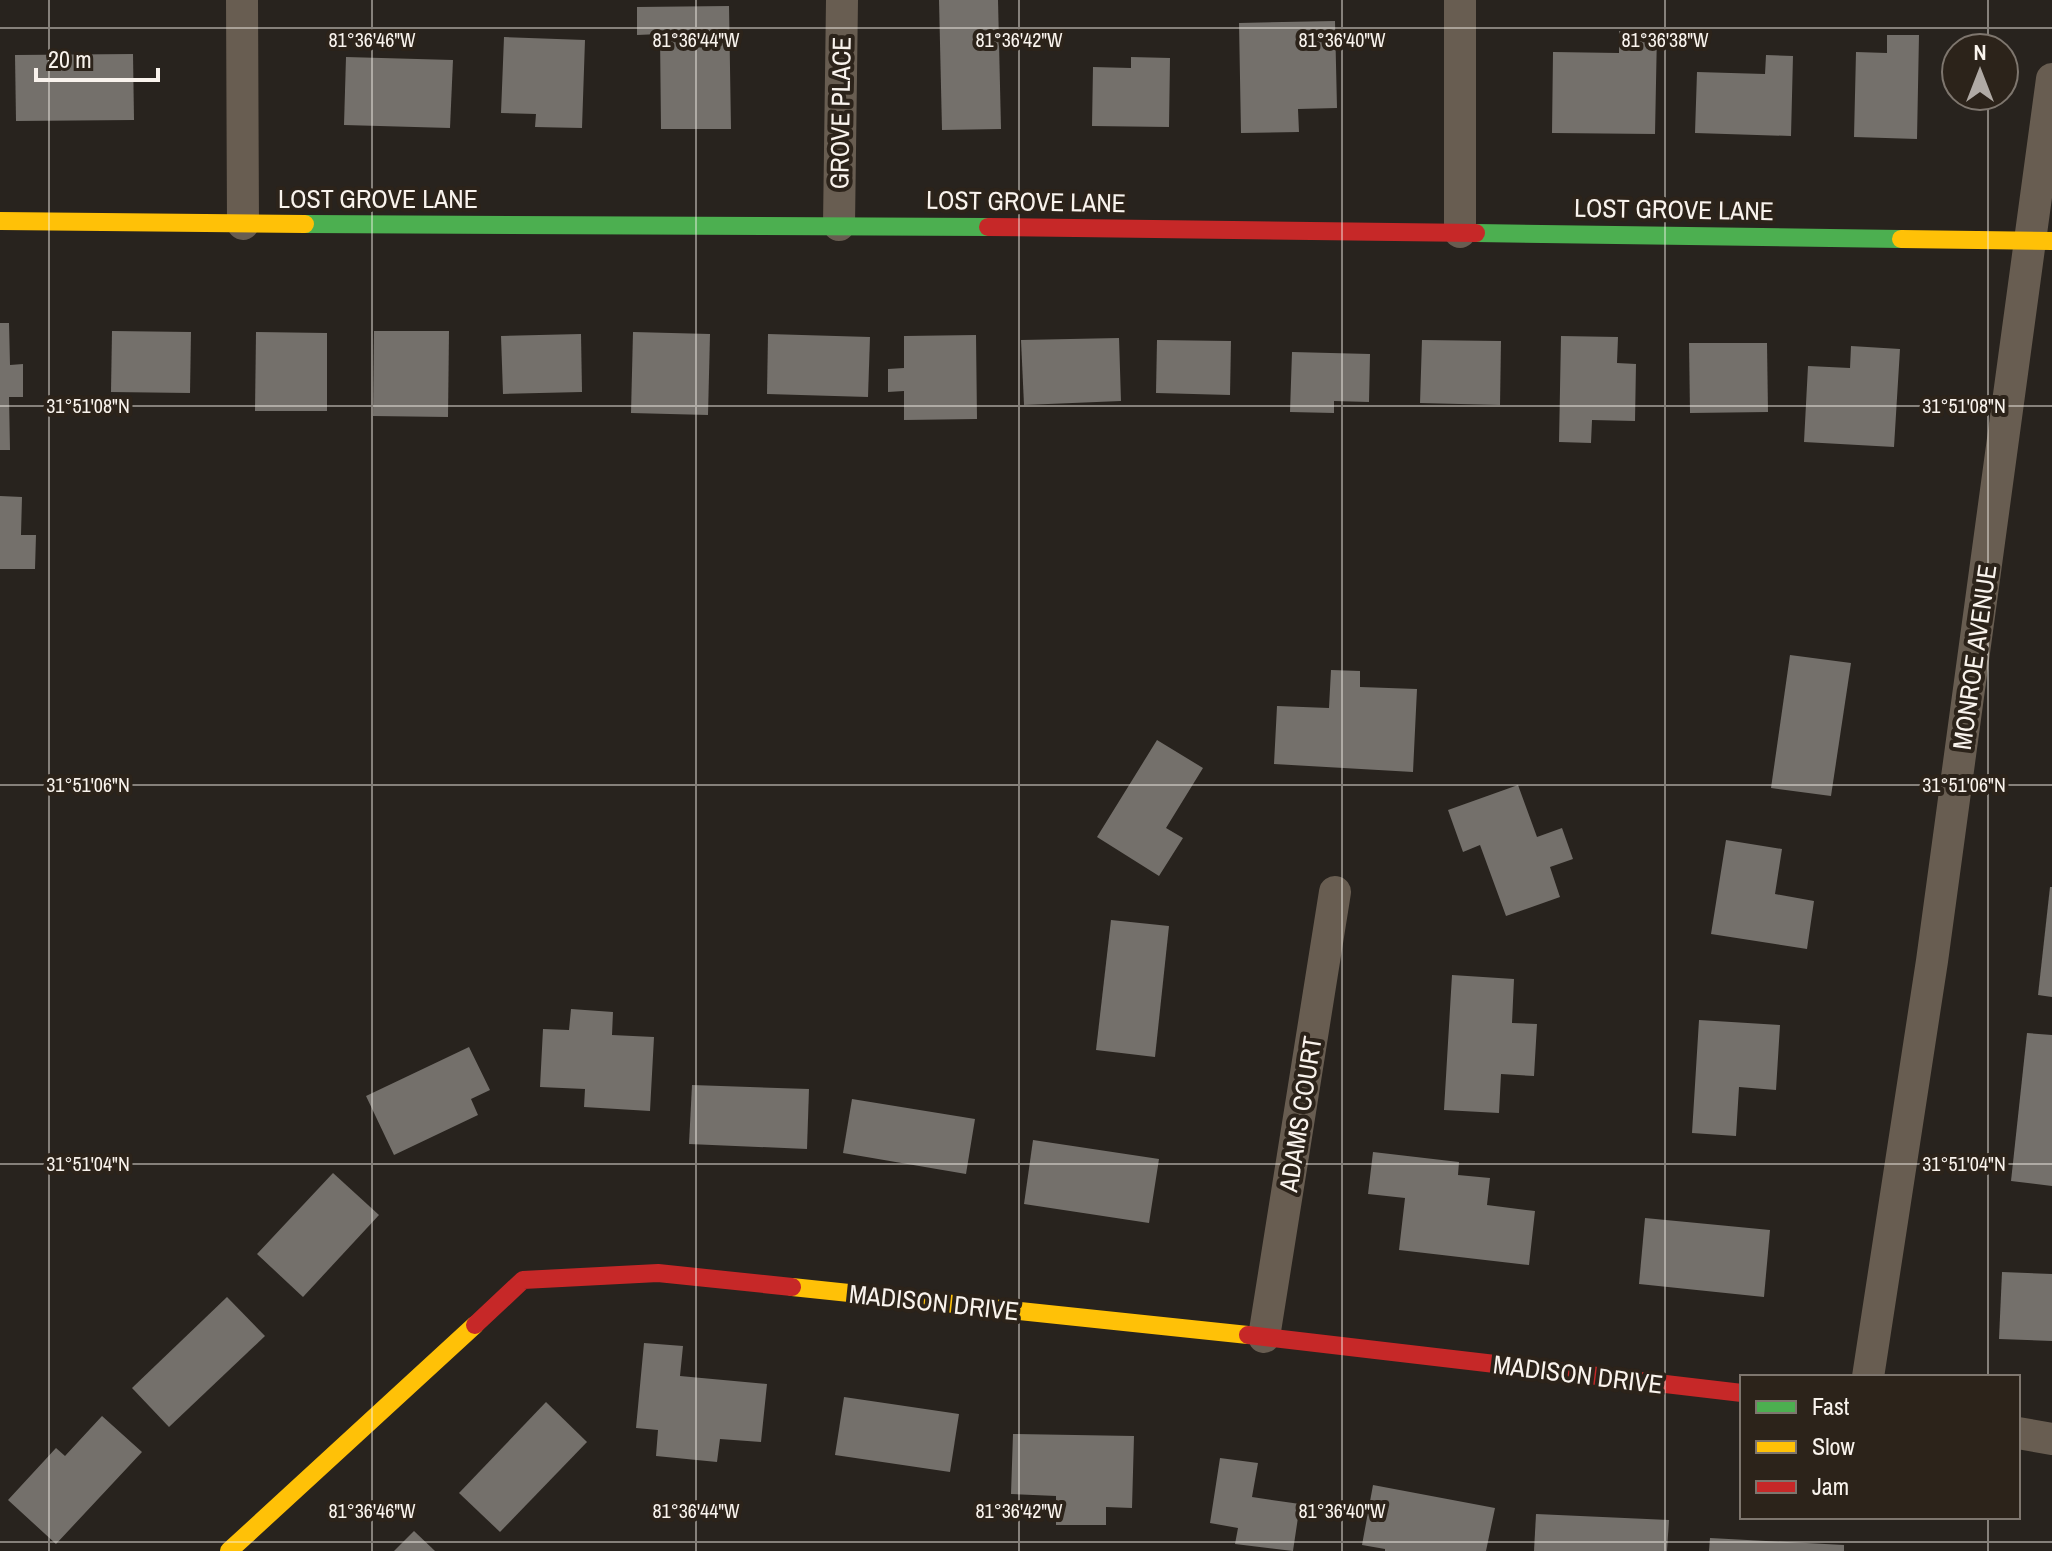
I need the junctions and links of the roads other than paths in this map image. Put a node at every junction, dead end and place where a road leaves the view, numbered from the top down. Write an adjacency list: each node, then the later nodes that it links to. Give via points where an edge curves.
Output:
1 (242, 0): 6 (street)
2 (842, 0): 7 (street, GROVE PLACE)
3 (1460, 0): 8 (street)
4 (2052, 79): 9 (street, MONROE AVENUE)
5 (0, 221): 6 (street, LOST GROVE LANE)
6 (243, 224): 7 (street, LOST GROVE LANE)
7 (839, 225): 8 (street, LOST GROVE LANE)
8 (1460, 232): 9 (street, LOST GROVE LANE)
9 (2041, 241): 12 (street, MONROE AVENUE)
10 (1335, 892): 11 (street, ADAMS COURT)
11 (1264, 1337): 13 (street, MADISON DRIVE); 16 (street, MADISON DRIVE, via 658,1273 523,1280)
12 (1868, 1375)
13 (1740, 1393)
14 (2020, 1433): 15 (street)
15 (2052, 1439)
16 (229, 1551)

